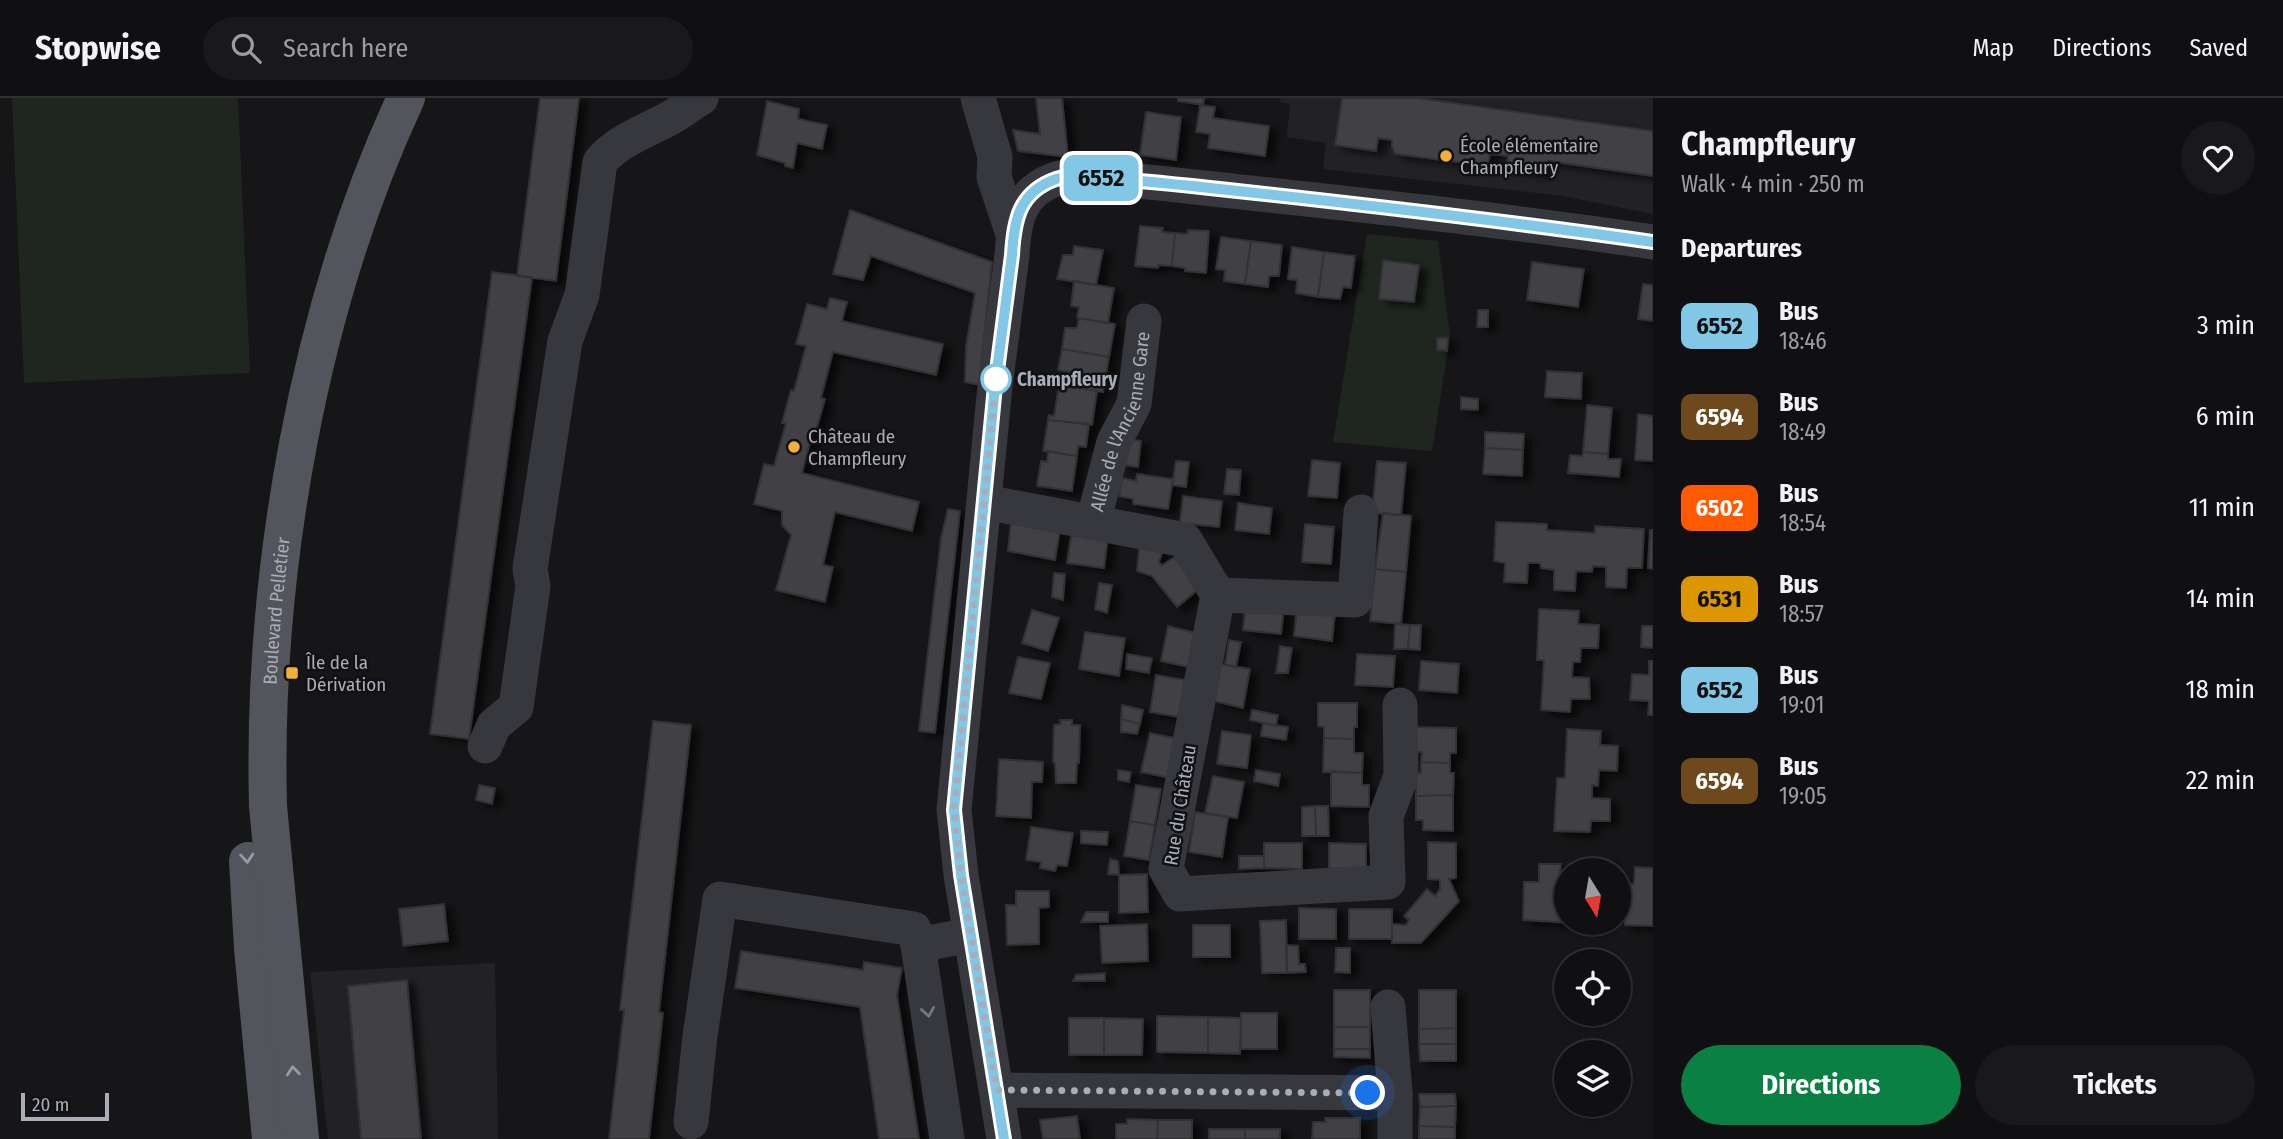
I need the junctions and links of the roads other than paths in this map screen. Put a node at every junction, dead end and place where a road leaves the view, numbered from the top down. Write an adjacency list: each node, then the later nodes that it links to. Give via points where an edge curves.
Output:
1 (388, 98): 22 (main road, Boulevard Pelletier, one-way to 22, via 333,245 298,357 261,594 246,814)
2 (406, 98): 23 (main road, Boulevard Pelletier, one-way to 2, via 268,806 266,751 276,595 290,485 318,355 348,246)
3 (701, 98): 15 (street, via 608,152 600,162 583,295 565,341 530,569 533,586 516,707 494,725)
4 (978, 98): 5 (street)
5 (995, 156): 6 (street, via 1015,171); 7 (street, via 994,177)
6 (1069, 177): 7 (street, via 1032,193 1020,208); 8 (street, via 1462,215)
7 (1013, 234): 10 (street)
8 (1653, 242)
9 (1143, 321): 12 (street, Allée de l'Ancienne Gare, via 1134,404 1114,442)
10 (985, 502): 12 (street); 16 (street, via 954,810)
11 (1361, 512): 13 (street, via 1355,600)
12 (1093, 522): 13 (street, via 1185,540)
13 (1218, 595): 14 (street, Rue du Château, via 1166,869 1180,894 1388,882 1386,816 1401,776)
14 (1400, 705)
15 (485, 746)
16 (970, 935): 17 (street); 19 (street)
17 (918, 944): 21 (street, via 914,929 720,899); 24 (street, one-way to 24)
18 (1388, 1007): 20 (street)
19 (997, 1090): 20 (street); 25 (street)
20 (1395, 1093): 26 (street)
21 (691, 1122)
22 (271, 1139)
23 (300, 1139)
24 (947, 1139)
25 (1004, 1139)
26 (1395, 1139)

